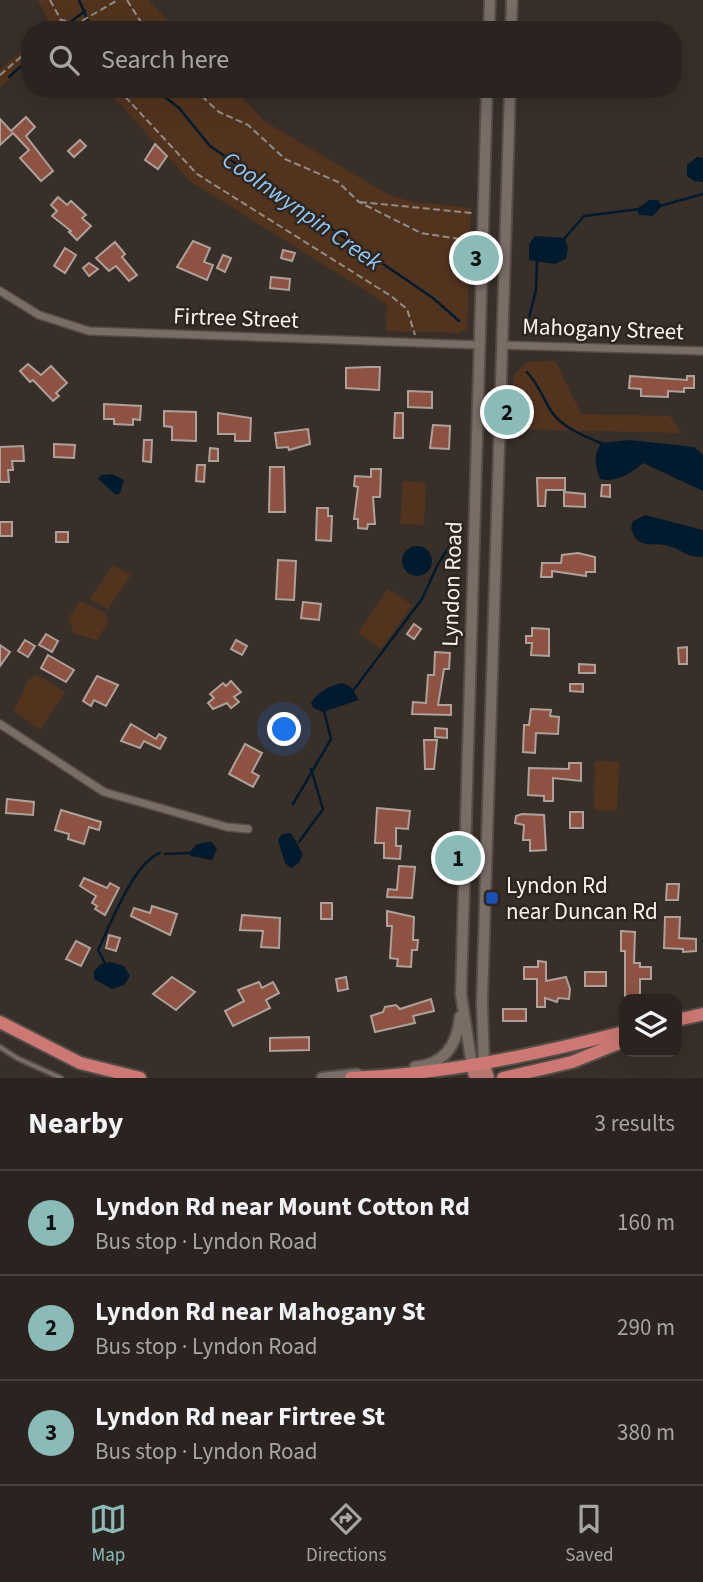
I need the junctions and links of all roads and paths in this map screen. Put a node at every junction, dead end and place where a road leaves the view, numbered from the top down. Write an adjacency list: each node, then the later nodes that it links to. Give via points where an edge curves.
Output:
1 (50, 0): 6 (path)
2 (118, 0): 7 (path)
3 (127, 0): 8 (path)
4 (490, 0): 9 (main road)
5 (512, 0): 10 (main road)
6 (61, 20)
7 (85, 21)
8 (140, 21)
9 (489, 21)
10 (512, 21)
11 (21, 57): 12 (path)
12 (0, 75)
13 (126, 98): 21 (path, via 197,174 399,302 407,309)
14 (204, 98): 17 (path, via 219,112 248,125 285,159 338,182)
15 (488, 98): 18 (main road, Lyndon Road)
16 (510, 98): 23 (main road, Lyndon Road)
17 (359, 202): 18 (path); 19 (path, via 421,233)
18 (484, 214): 19 (main road, Lyndon Road)
19 (483, 242): 22 (main road, Lyndon Road)
20 (0, 291): 21 (street, Firtree Street, via 40,315 89,331)
21 (417, 343): 22 (street, Firtree Street)
22 (480, 345): 23 (main road); 27 (main road, Lyndon Road)
23 (502, 345): 24 (street, Mahogany Street); 28 (main road, Lyndon Road)
24 (703, 351)
25 (0, 724): 26 (street, via 104,792)
26 (247, 829)
27 (464, 891): 28 (main road); 29 (main road, Lyndon Road)
28 (487, 891): 37 (main road, Lyndon Road)
29 (461, 994): 37 (main road, Lyndon Road); 40 (main road, via 457,1033 436,1063)
30 (701, 1014): 31 (highway)
31 (682, 1020)
32 (0, 1022): 38 (highway, via 80,1063)
33 (619, 1033): 37 (highway)
34 (619, 1043): 36 (highway)
35 (0, 1046): 39 (lane)
36 (547, 1069): 43 (highway); 44 (main road)
37 (477, 1070): 41 (highway); 42 (main road)
38 (131, 1077)
39 (61, 1078)
40 (322, 1078)
41 (351, 1078)
42 (488, 1078)
43 (503, 1078)
44 (529, 1078)

